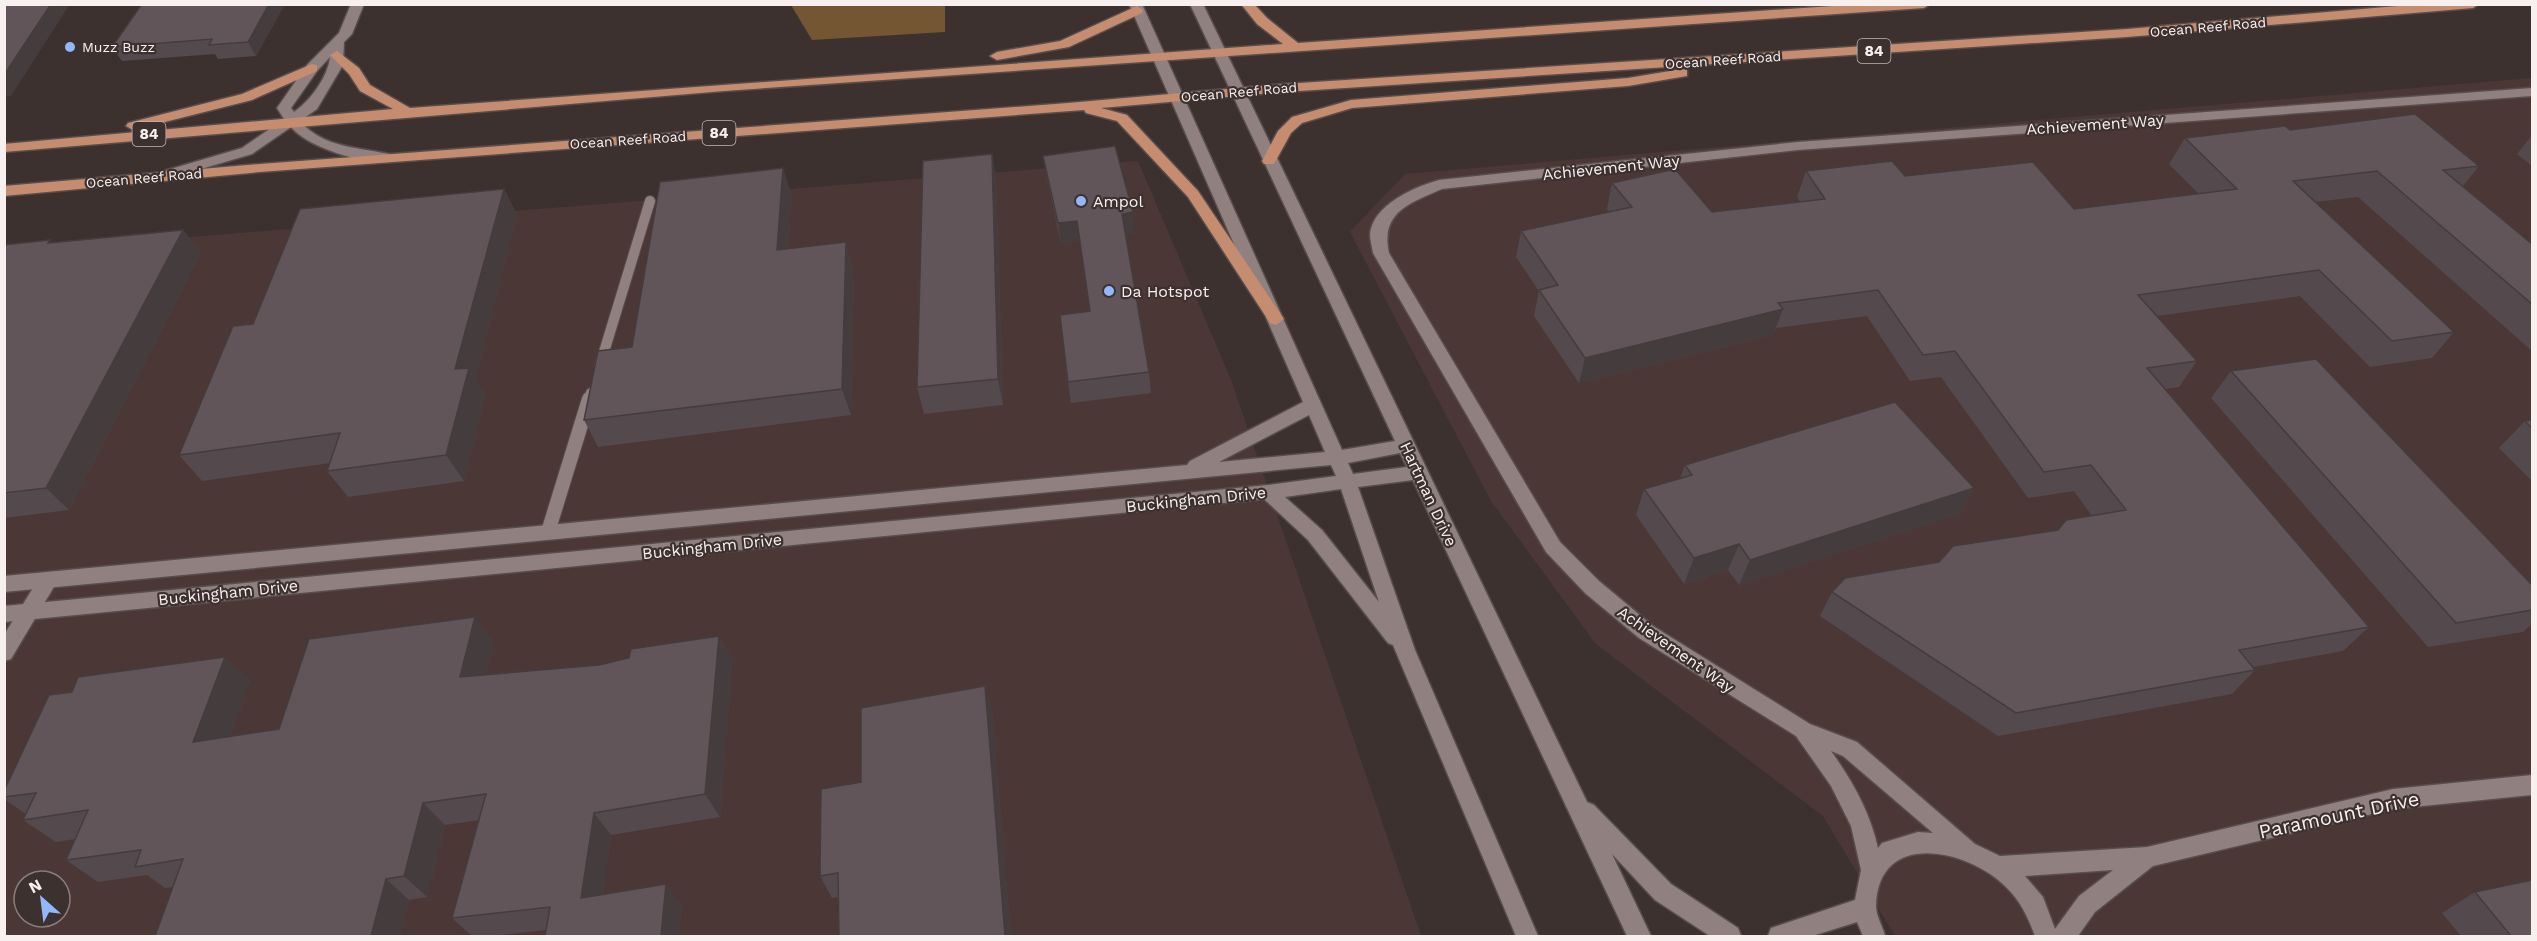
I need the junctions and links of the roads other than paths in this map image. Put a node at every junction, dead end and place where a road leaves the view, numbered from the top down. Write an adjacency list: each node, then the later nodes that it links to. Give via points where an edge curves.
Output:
1 (358, 4): 8 (street)
2 (1196, 4): 9 (street, Hartman Drive)
3 (1247, 4): 7 (main road)
4 (1924, 4): 7 (main road, 84)
5 (2473, 4): 11 (main road, Ocean Reef Road / 84)
6 (1136, 7): 10 (street); 13 (main road, via 1084,37 1042,49 931,65 820,73)
7 (1297, 48): 9 (main road, 84)
8 (337, 49): 12 (street); 18 (main road, via 365,88); 19 (street, via 336,65 312,106)
9 (1219, 52): 10 (main road, 84); 14 (street, Hartman Drive)
10 (1157, 56): 13 (main road, 84); 16 (street)
11 (1781, 57): 14 (main road, Ocean Reef Road / 84); 23 (main road, via 1628,82 1351,104 1297,120 1285,131)
12 (312, 68): 19 (street, via 284,108); 20 (main road, via 247,97)
13 (742, 84): 18 (main road, 84)
14 (1238, 92): 16 (main road, Ocean Reef Road / 84); 23 (street, Hartman Drive)
15 (2532, 92): 42 (street, Achievement Way, via 1797,146 1439,185 1407,199 1388,216 1378,233 1381,253 1553,547 1592,587 1646,632)
16 (1178, 98): 17 (main road, Ocean Reef Road / 84); 27 (street)
17 (1068, 107): 22 (main road, Ocean Reef Road / 84); 27 (main road, via 1122,118 1193,194)
18 (406, 111): 19 (main road, 84)
19 (293, 120): 20 (main road, 84); 22 (street, via 302,131 340,150); 24 (street, via 247,151)
20 (70, 141): 21 (main road, 84)
21 (4, 148)
22 (388, 158): 24 (main road, Ocean Reef Road / 84)
23 (1269, 161): 29 (street, Hartman Drive)
24 (159, 177): 25 (main road, Ocean Reef Road / 84)
25 (4, 191)
26 (650, 201): 35 (lane)
27 (1276, 319): 28 (street)
28 (1314, 404): 30 (street); 31 (street)
29 (1406, 446): 30 (street, Buckingham Drive); 32 (street, Hartman Drive)
30 (1336, 458): 31 (street, Buckingham Drive); 33 (street)
31 (1183, 472): 35 (street, Buckingham Drive)
32 (1419, 472): 33 (street, Buckingham Drive); 44 (street, Hartman Drive)
33 (1347, 483): 34 (street, Buckingham Drive); 40 (street)
34 (1268, 492): 38 (street, Buckingham Drive); 40 (street, via 1315,535)
35 (548, 532): 36 (street, Buckingham Drive)
36 (48, 579): 37 (street, Buckingham Drive); 38 (street)
37 (4, 584)
38 (29, 612): 39 (street, Buckingham Drive); 41 (street)
39 (4, 614)
40 (1405, 650): 50 (street)
41 (4, 654)
42 (1803, 730): 45 (street, Achievement Way, via 1850,749); 48 (street, Achievement Way, via 1839,779 1862,825)
43 (2532, 785): 46 (street, Paramount Drive, via 2393,799)
44 (1574, 800): 51 (street, Hartman Drive); 52 (street, via 1663,892)
45 (1966, 848): 47 (street); 48 (street, via 1931,841 1900,846)
46 (2147, 857): 47 (street, Paramount Drive); 56 (street, Paramount Drive, via 2087,904)
47 (2000, 867): 55 (street, via 2028,894)
48 (1872, 870): 49 (street)
49 (1865, 908): 53 (street); 54 (street)
50 (1527, 936)
51 (1639, 936)
52 (1730, 936)
53 (1779, 936)
54 (1874, 936)
55 (2046, 936)
56 (2064, 936)

